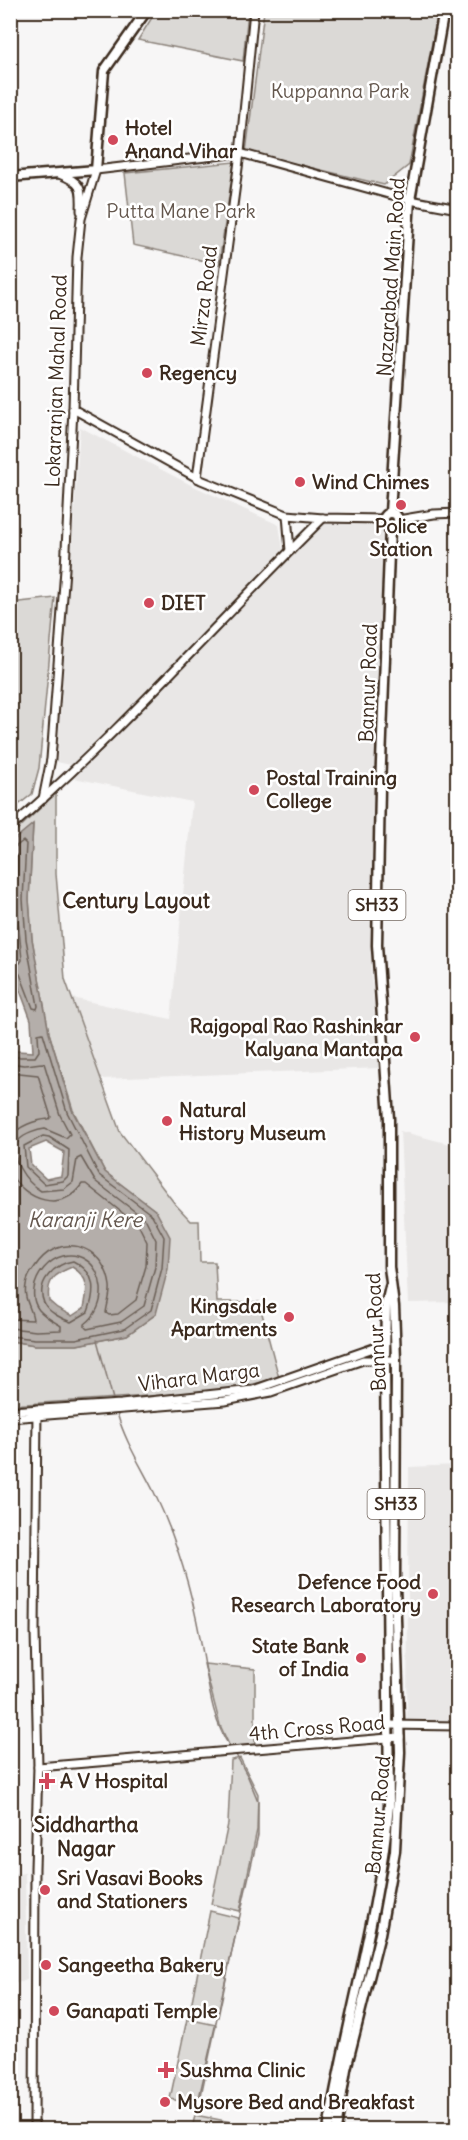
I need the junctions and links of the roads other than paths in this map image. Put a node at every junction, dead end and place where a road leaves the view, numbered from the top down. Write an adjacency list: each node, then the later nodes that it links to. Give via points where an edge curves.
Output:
1 (147, 10): 5 (main road, Lokaranjan Mahal Road, via 104,71)
2 (254, 10): 4 (street, Mirza Road)
3 (444, 10): 8 (main road, Nazarabad Main Road)
4 (240, 153): 5 (street); 8 (street); 12 (street, Mirza Road)
5 (96, 170): 6 (main road); 10 (street, Lokaranjan Mahal Road)
6 (59, 174): 7 (main road); 10 (street, via 80,187)
7 (10, 177)
8 (410, 200): 9 (street); 15 (main road, Nazarabad Main Road)
9 (458, 209)
10 (81, 219): 11 (street, Lokaranjan Mahal Road)
11 (73, 409): 12 (street); 20 (street, Lokaranjan Mahal Road, via 50,769)
12 (197, 478): 14 (street)
13 (458, 513): 17 (street)
14 (287, 515): 16 (street); 19 (street)
15 (387, 516): 16 (street); 17 (main road, via 395,514); 18 (main road, via 386,525)
16 (323, 518): 19 (street)
17 (398, 520): 18 (main road)
18 (390, 527): 22 (main road, Bannur Road / SH33, via 377,945 389,1119)
19 (290, 551): 20 (street)
20 (43, 799): 21 (street)
21 (10, 828)
22 (391, 1284): 23 (main road); 25 (main road, Bannur Road / SH33)
23 (385, 1344): 24 (main road); 26 (street, Vihara Marga, via 253,1390)
24 (385, 1359): 25 (street, Vihara Marga); 26 (street, Vihara Marga, via 363,1360 271,1392 225,1401); 30 (main road)
25 (396, 1360): 31 (main road, Bannur Road / SH33)
26 (121, 1406): 28 (street, Vihara Marga)
27 (10, 1411): 28 (street, Vihara Marga)
28 (36, 1413): 29 (street, Vihara Marga); 35 (street)
29 (10, 1418)
30 (389, 1725): 31 (street); 34 (main road)
31 (400, 1725): 32 (street); 33 (main road, Bannur Road / SH33)
32 (458, 1726)
33 (400, 1737): 34 (street, 4th Cross Road); 38 (main road, Bannur Road / SH33, via 395,1851)
34 (389, 1738): 35 (street, 4th Cross Road); 37 (main road, via 385,1849)
35 (38, 1767): 36 (street)
36 (34, 2130)
37 (328, 2130)
38 (336, 2130)

